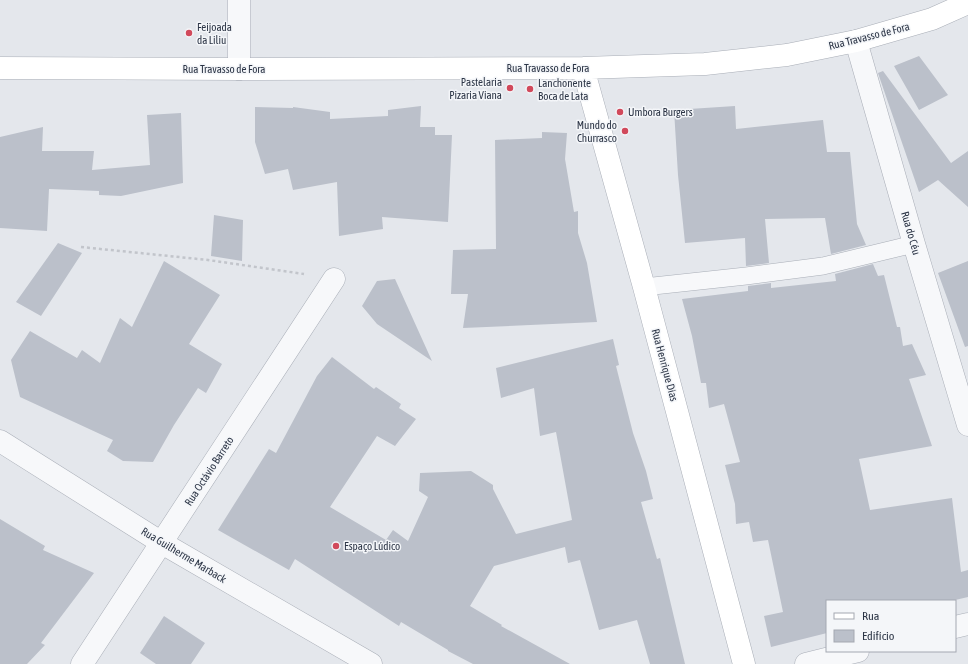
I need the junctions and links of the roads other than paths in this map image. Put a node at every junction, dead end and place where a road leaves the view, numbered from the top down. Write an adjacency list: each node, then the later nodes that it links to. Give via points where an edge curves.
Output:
1 (239, 0): 6 (street)
2 (968, 3): 3 (main road, Rua Travasso de Fora, via 932,19)
3 (856, 41): 5 (main road, Rua Travasso de Fora, via 787,55 705,64); 7 (street, Rua do Céu)
4 (0, 68): 6 (main road, Rua Travasso de Fora)
5 (583, 68): 6 (main road, Rua Travasso de Fora); 9 (main road, Rua Henrique Dias)
6 (239, 69)
7 (914, 244): 9 (lane, via 823,266); 10 (street, Rua do Céu)
8 (334, 279): 12 (street, Rua Octávio Barreto)
9 (644, 287): 18 (main road, Rua Henrique Dias)
10 (968, 425)
11 (0, 441): 12 (street, Rua Guilherme Marback)
12 (162, 543): 16 (street, Rua Octávio Barreto); 17 (street, Rua Guilherme Marback)
13 (968, 624): 14 (street)
14 (956, 627)
15 (854, 652): 19 (street)
16 (82, 664)
17 (371, 664)
18 (744, 664)
19 (806, 664)

